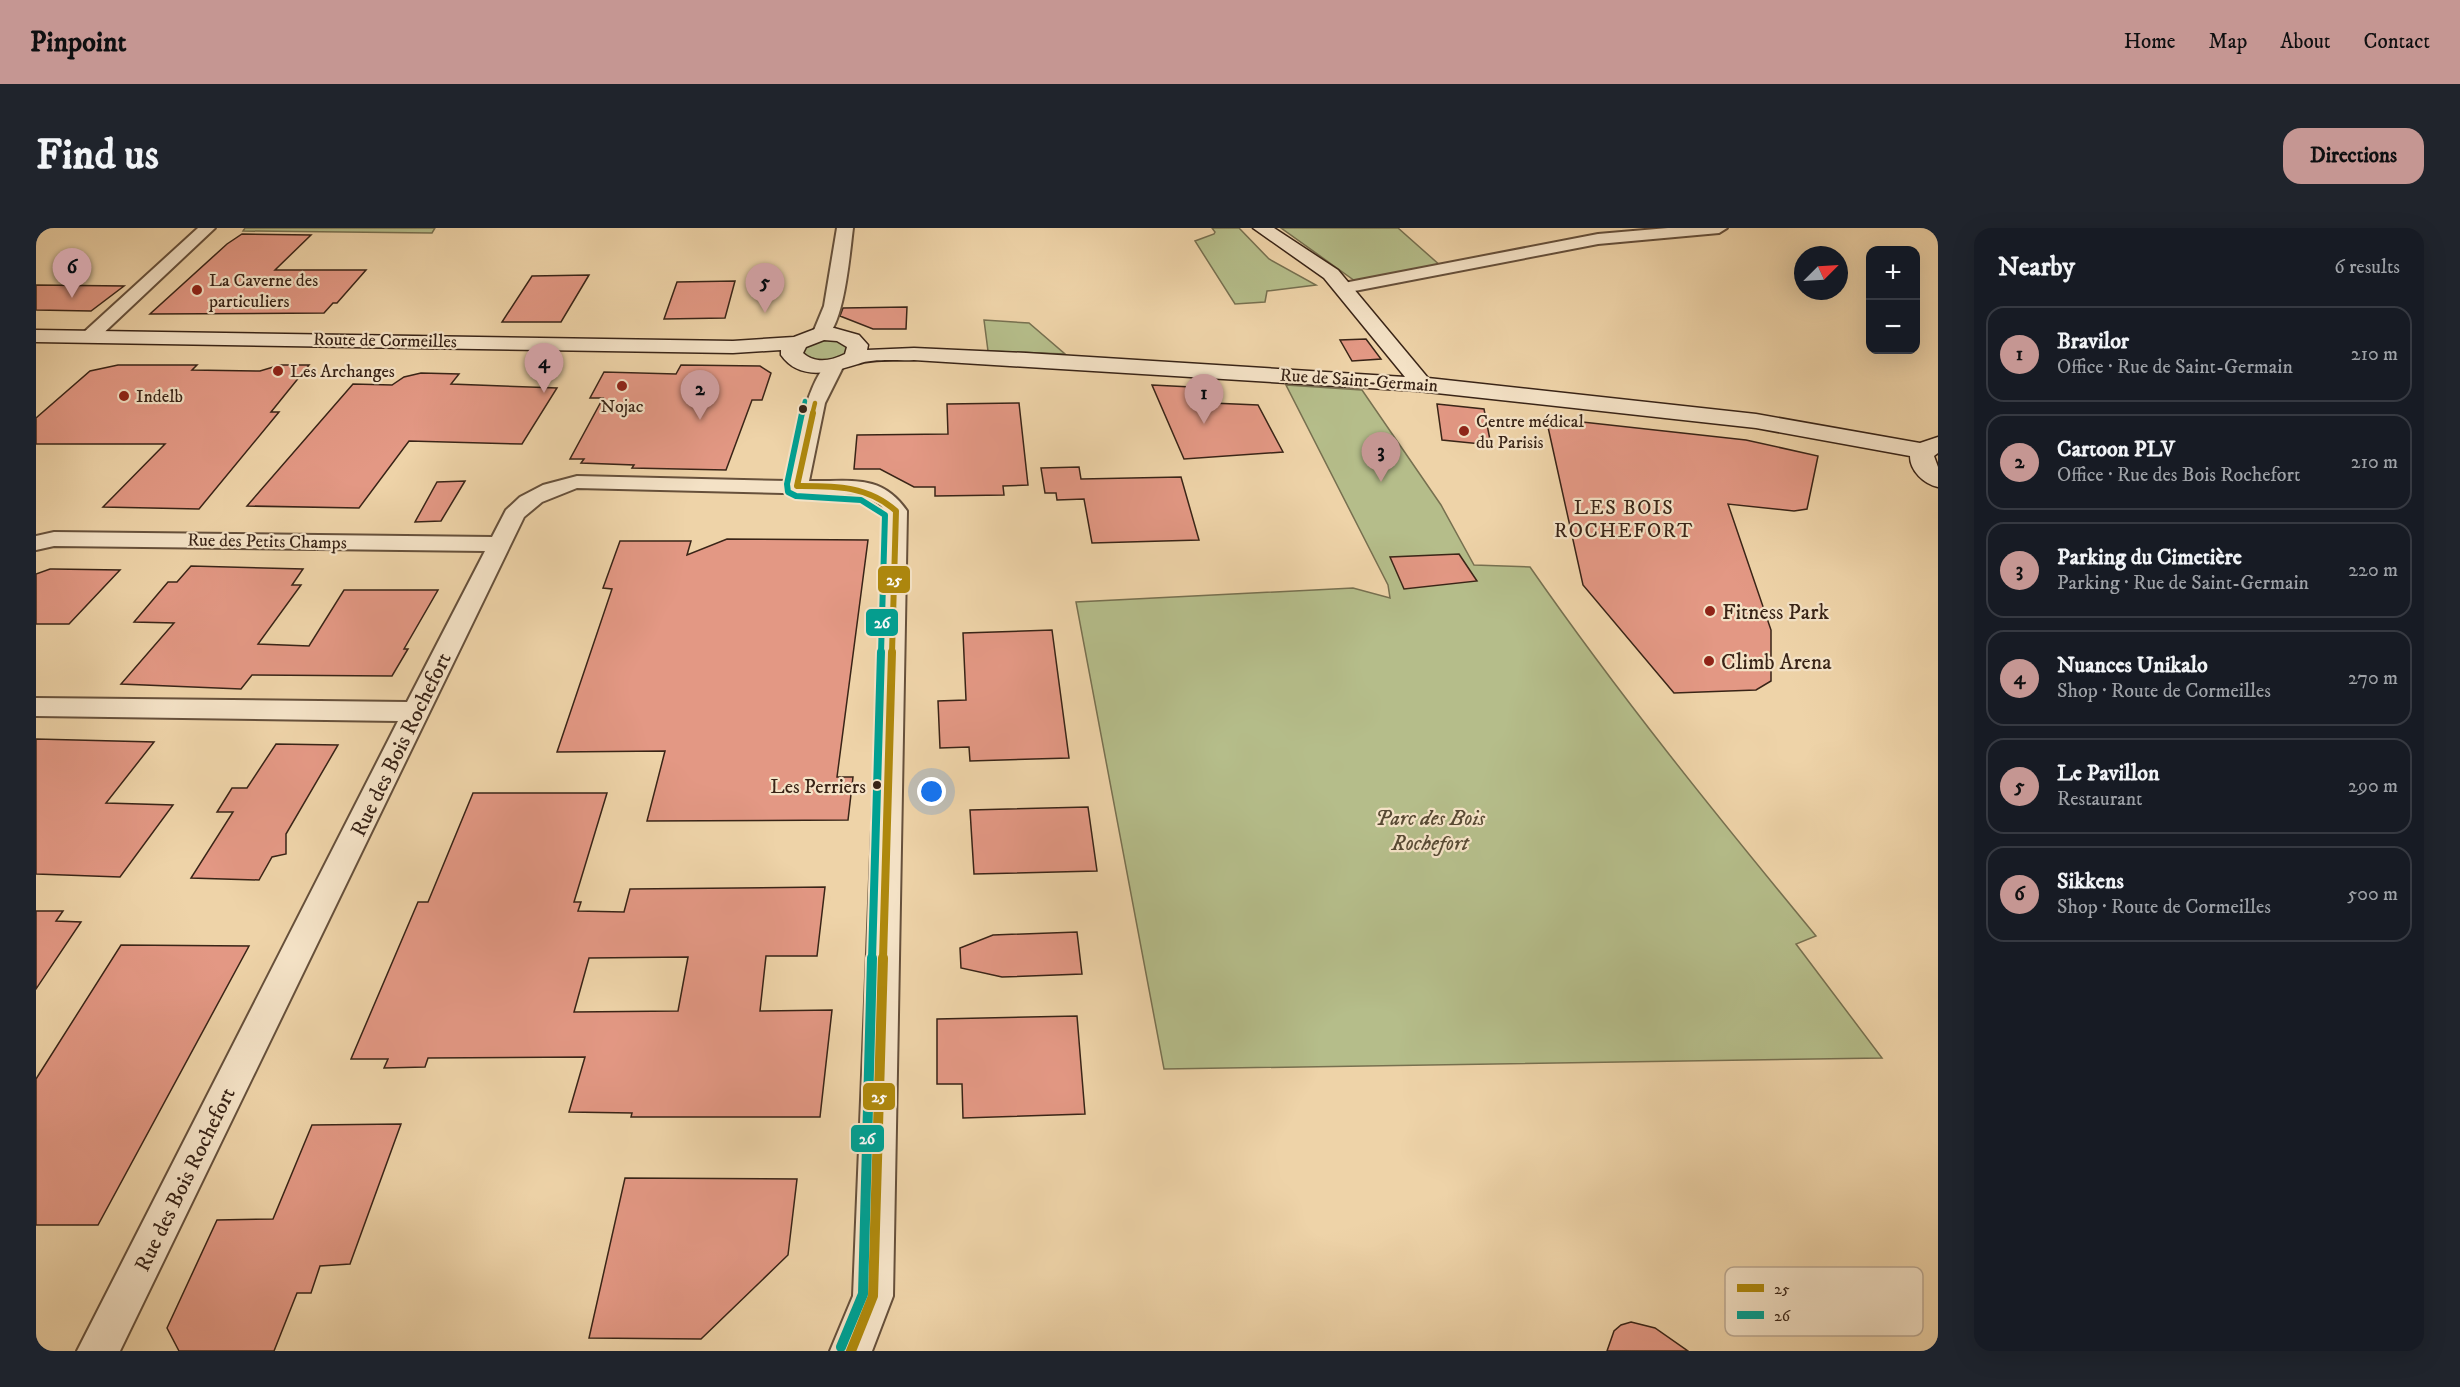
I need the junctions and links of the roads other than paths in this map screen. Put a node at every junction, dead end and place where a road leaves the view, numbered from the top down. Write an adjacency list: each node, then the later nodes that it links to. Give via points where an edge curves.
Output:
1 (207, 228): 7 (street)
2 (845, 228): 8 (street, via 833,306)
3 (1262, 228): 5 (main road, via 1331,274)
4 (1719, 228): 5 (street, via 1598,239)
5 (1344, 288): 10 (main road, via 1416,375)
6 (36, 336): 7 (main road, Route de Cormeilles)
7 (89, 337): 9 (main road, Route de Cormeilles, via 733,347)
8 (842, 348): 9 (main road, Route de Cormeilles); 9 (main road); 10 (main road, Rue de Saint-Germain); 11 (street)
9 (799, 355): 11 (street, via 814,377)
10 (1418, 384): 12 (main road, Rue de Saint-Germain, via 1756,422)
11 (815, 403): 13 (street)
12 (1932, 462)
13 (797, 486): 15 (street, Rue des Bois Rochefort, via 577,482 548,489 526,501); 19 (street, Rue des Bois Rochefort, via 869,489 886,498 896,511 873,1296)
14 (36, 543): 15 (street, Rue des Petits Champs, via 54,539)
15 (499, 544): 17 (street, Rue des Bois Rochefort)
16 (36, 707): 17 (street)
17 (415, 712): 18 (street, Rue des Bois Rochefort)
18 (98, 1351)
19 (851, 1351)

